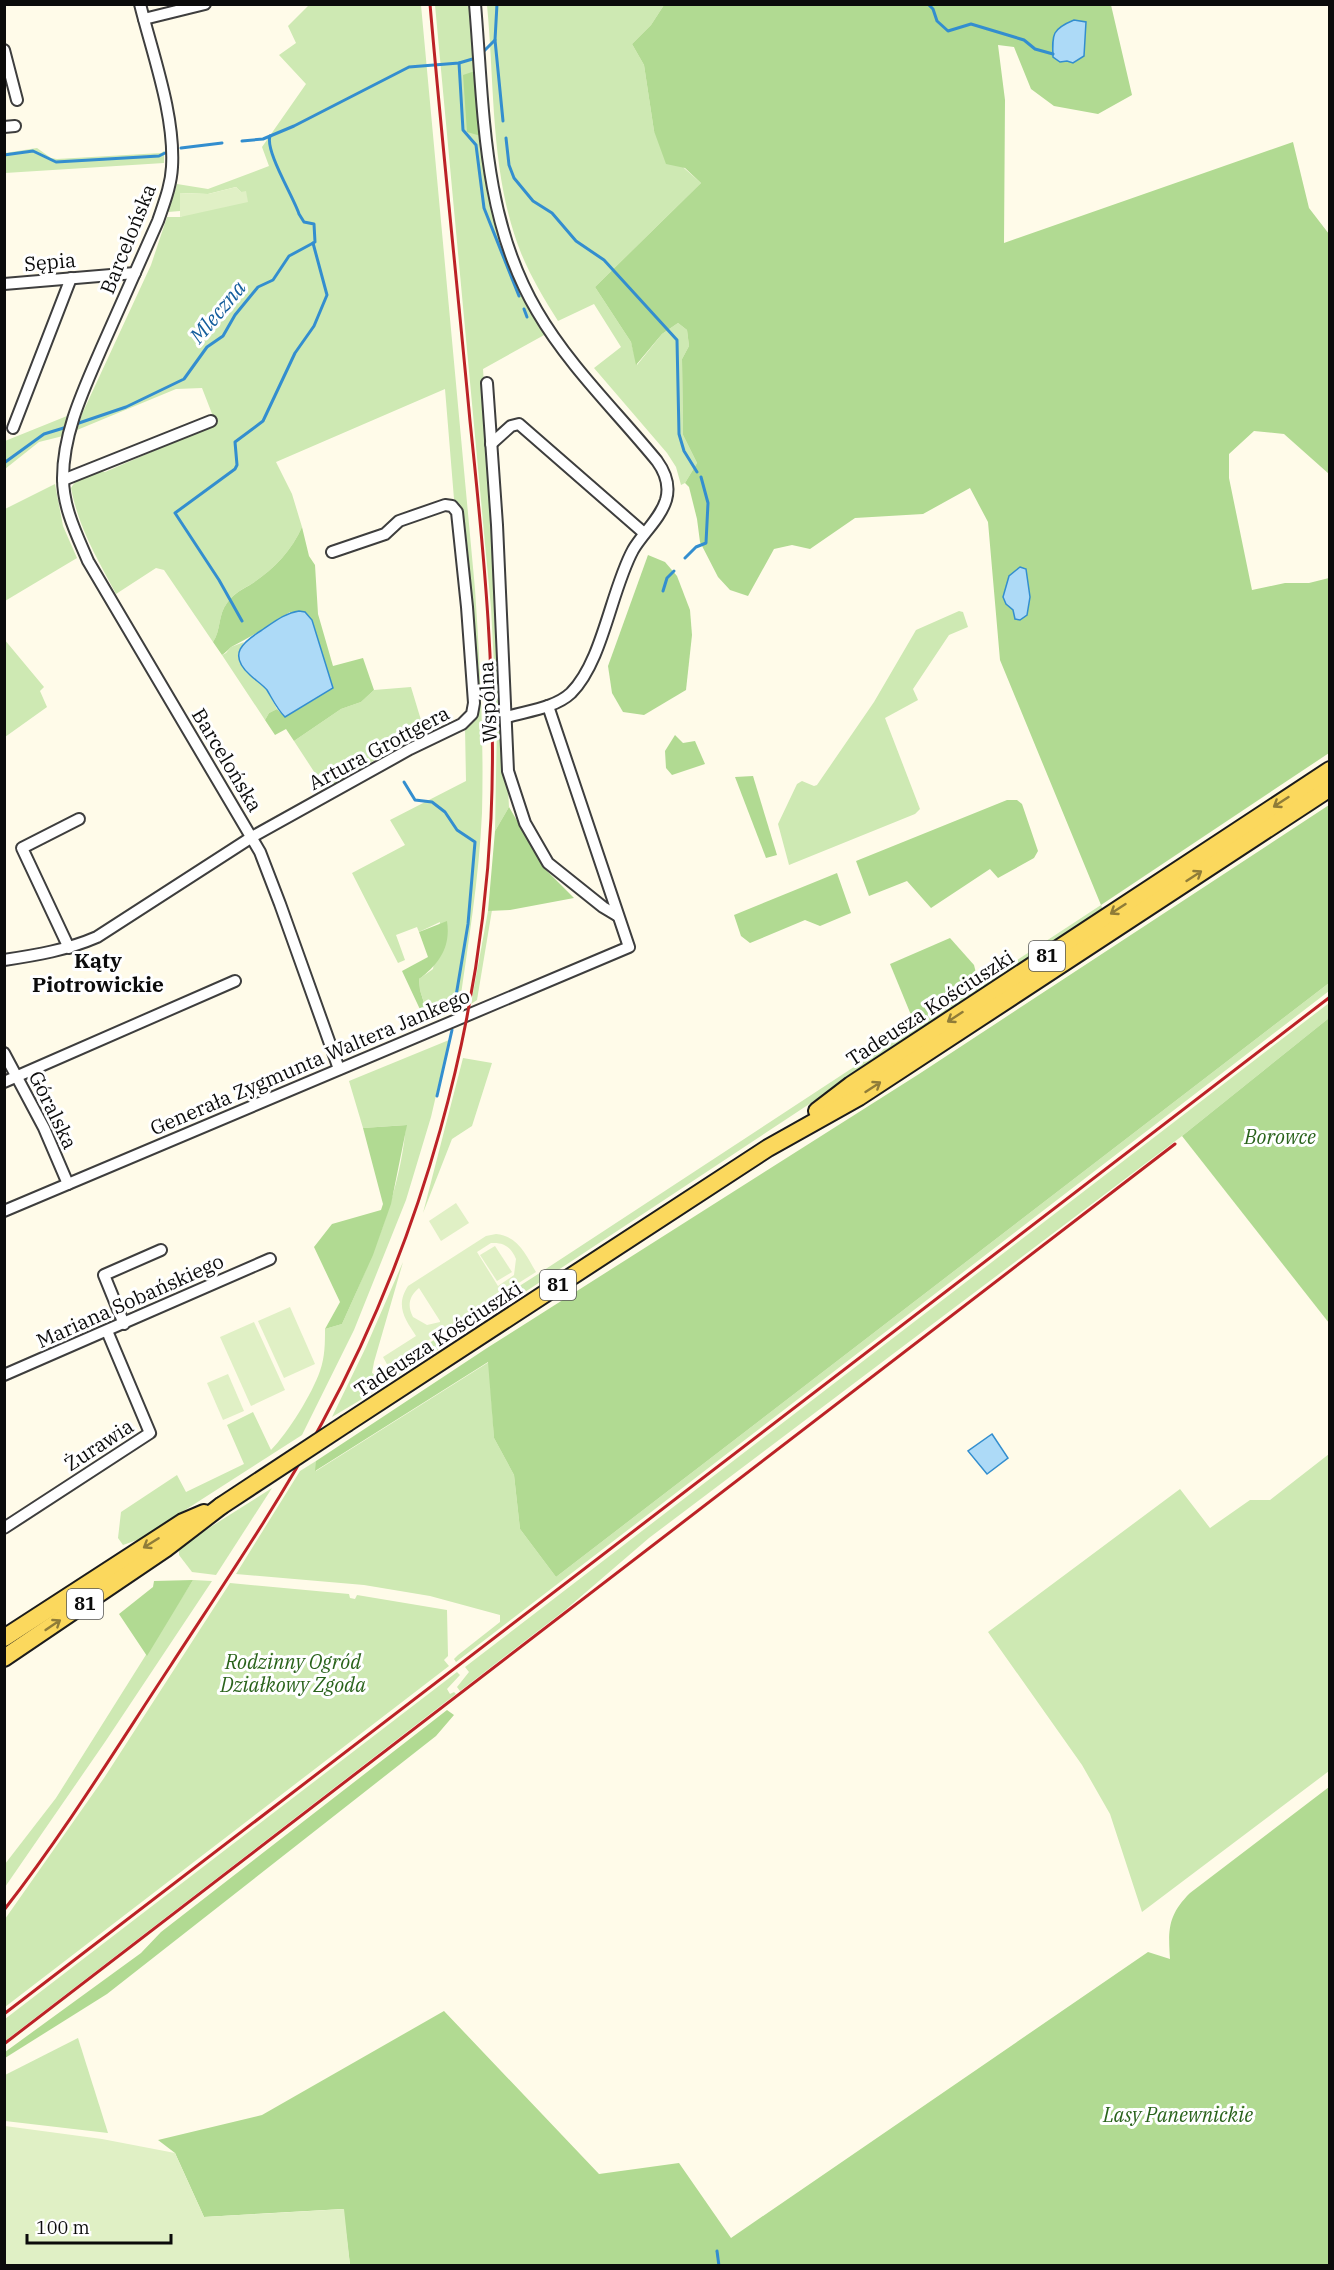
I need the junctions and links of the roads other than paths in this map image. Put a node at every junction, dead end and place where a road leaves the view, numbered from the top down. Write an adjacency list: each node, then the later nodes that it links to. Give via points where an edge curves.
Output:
1 (140, 4): 4 (street, Barcelońska)
2 (205, 4): 4 (street)
3 (475, 4): 15 (street, via 493,195 502,230 532,302 555,338 660,465 667,492 661,511)
4 (144, 19): 7 (street, Barcelońska, via 170,126 172,168 168,192)
5 (4, 50): 6 (street)
6 (17, 100)
7 (135, 273): 8 (street, Sępia); 14 (street, Barcelońska, via 75,414)
8 (71, 278): 9 (street, Sępia); 12 (street)
9 (4, 284)
10 (487, 383): 13 (street, Wspólna)
11 (211, 421): 14 (street)
12 (13, 428)
13 (490, 444): 15 (street, via 519,424); 18 (street, Wspólna)
14 (63, 480): 22 (street, Barcelońska, via 70,519 88,561)
15 (644, 533): 17 (street, via 628,560 585,672 568,696)
16 (332, 552): 22 (street, Artura Grottgera, via 384,534 399,521 452,506 457,513 467,607 472,714 462,724)
17 (548, 706): 18 (street); 23 (street)
18 (507, 717): 23 (street, Wspólna, via 508,771 525,823 548,862)
19 (1329, 770): 31 (main road, Tadeusza Kościuszki / 81, one-way to 31, via 851,1085)
20 (1329, 788): 31 (main road, Tadeusza Kościuszki / 81, one-way to 20, via 859,1097)
21 (79, 819): 24 (street, via 22,848)
22 (252, 837): 24 (street, Artura Grottgera, via 97,937); 28 (street, Barcelońska)
23 (618, 916): 28 (street, Generała Zygmunta Waltera Jankego, via 629,947)
24 (69, 948): 25 (street, Artura Grottgera)
25 (4, 960)
26 (236, 981): 29 (street)
27 (4, 1053): 29 (street, Góralska)
28 (339, 1069): 32 (street, Generała Zygmunta Waltera Jankego)
29 (17, 1076): 30 (street); 32 (street, Góralska)
30 (4, 1082)
31 (768, 1148): 39 (main road, Tadeusza Kościuszki / 81, bridge)
32 (69, 1184): 33 (street, Generała Zygmunta Waltera Jankego)
33 (4, 1211)
34 (161, 1250): 36 (street, via 104,1275)
35 (270, 1258): 36 (street, Mariana Sobańskiego)
36 (124, 1324): 37 (street, Mariana Sobańskiego)
37 (107, 1331): 38 (street, Mariana Sobańskiego); 40 (street, Żurawia, via 150,1433)
38 (4, 1375)
39 (221, 1506): 41 (main road, Tadeusza Kościuszki / 81, one-way to 41, via 183,1522); 42 (main road, Tadeusza Kościuszki / 81, one-way to 39, via 165,1550)
40 (4, 1528)
41 (4, 1638)
42 (4, 1658)

